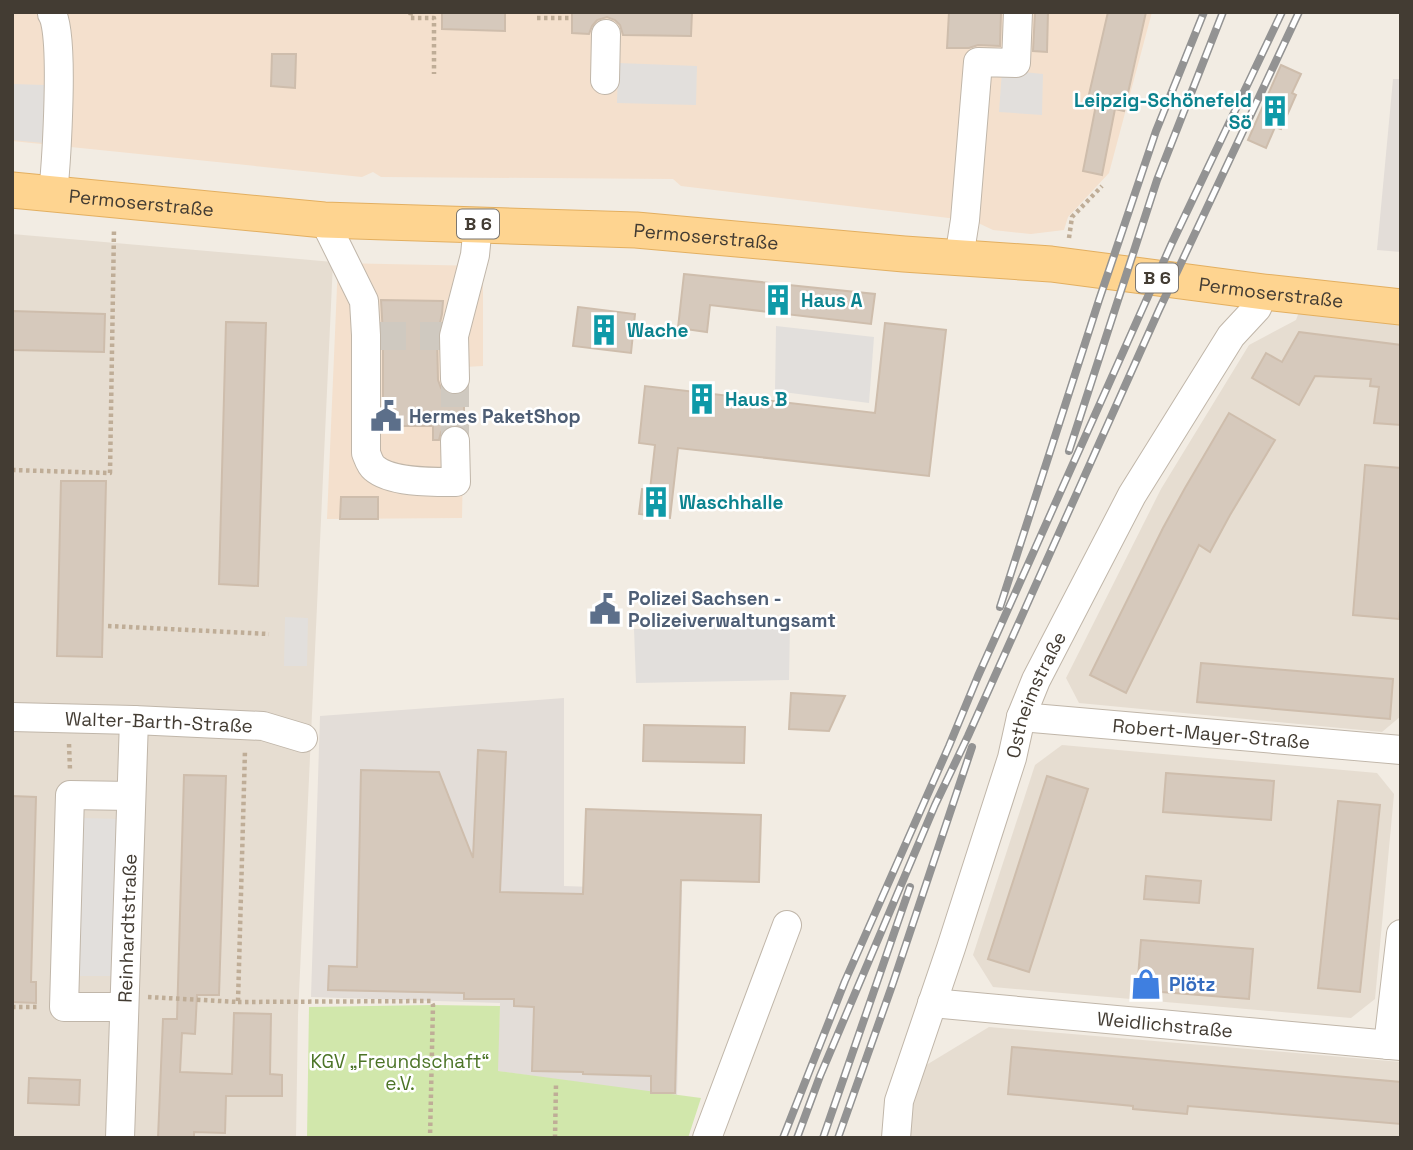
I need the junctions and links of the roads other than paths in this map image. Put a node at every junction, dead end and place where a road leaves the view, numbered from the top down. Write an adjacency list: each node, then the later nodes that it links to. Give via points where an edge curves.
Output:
1 (1018, 12): 9 (street, via 1016,63 978,62)
2 (52, 14): 6 (street, via 58,39)
3 (606, 34): 4 (street)
4 (605, 80)
5 (12, 190): 6 (main road, Permoserstraße / B 6)
6 (53, 194): 7 (main road, Permoserstraße / B 6)
7 (324, 220): 8 (main road, Permoserstraße / B 6); 13 (street, via 363,301 372,335 366,453 373,467 416,481 456,482)
8 (478, 224): 9 (main road, Permoserstraße / B 6, via 636,230); 12 (street, via 475,255 448,336)
9 (959, 258): 10 (main road, Permoserstraße / B 6, via 1051,264)
10 (1264, 292): 11 (main road, Permoserstraße / B 6); 15 (street, Ostheimstraße, via 1257,308 1231,336 1132,495 1035,680)
11 (1401, 307)
12 (455, 379)
13 (455, 440)
14 (12, 717): 16 (street, Walter-Barth-Straße)
15 (1021, 717): 18 (street, Robert-Mayer-Straße); 23 (street, Ostheimstraße, via 1012,758)
16 (134, 720): 17 (street, Walter-Barth-Straße, via 267,726); 19 (street, Reinhardtstraße)
17 (303, 738)
18 (1401, 750)
19 (131, 796): 22 (street, Reinhardtstraße); 22 (street, via 70,795 64,1007)
20 (787, 925): 26 (street)
21 (1401, 934): 24 (street)
22 (124, 1002): 25 (street, Reinhardtstraße)
23 (932, 1003): 24 (street, Weidlichstraße); 27 (street, Ostheimstraße, via 899,1101)
24 (1395, 1046)
25 (120, 1138)
26 (707, 1138)
27 (896, 1138)

